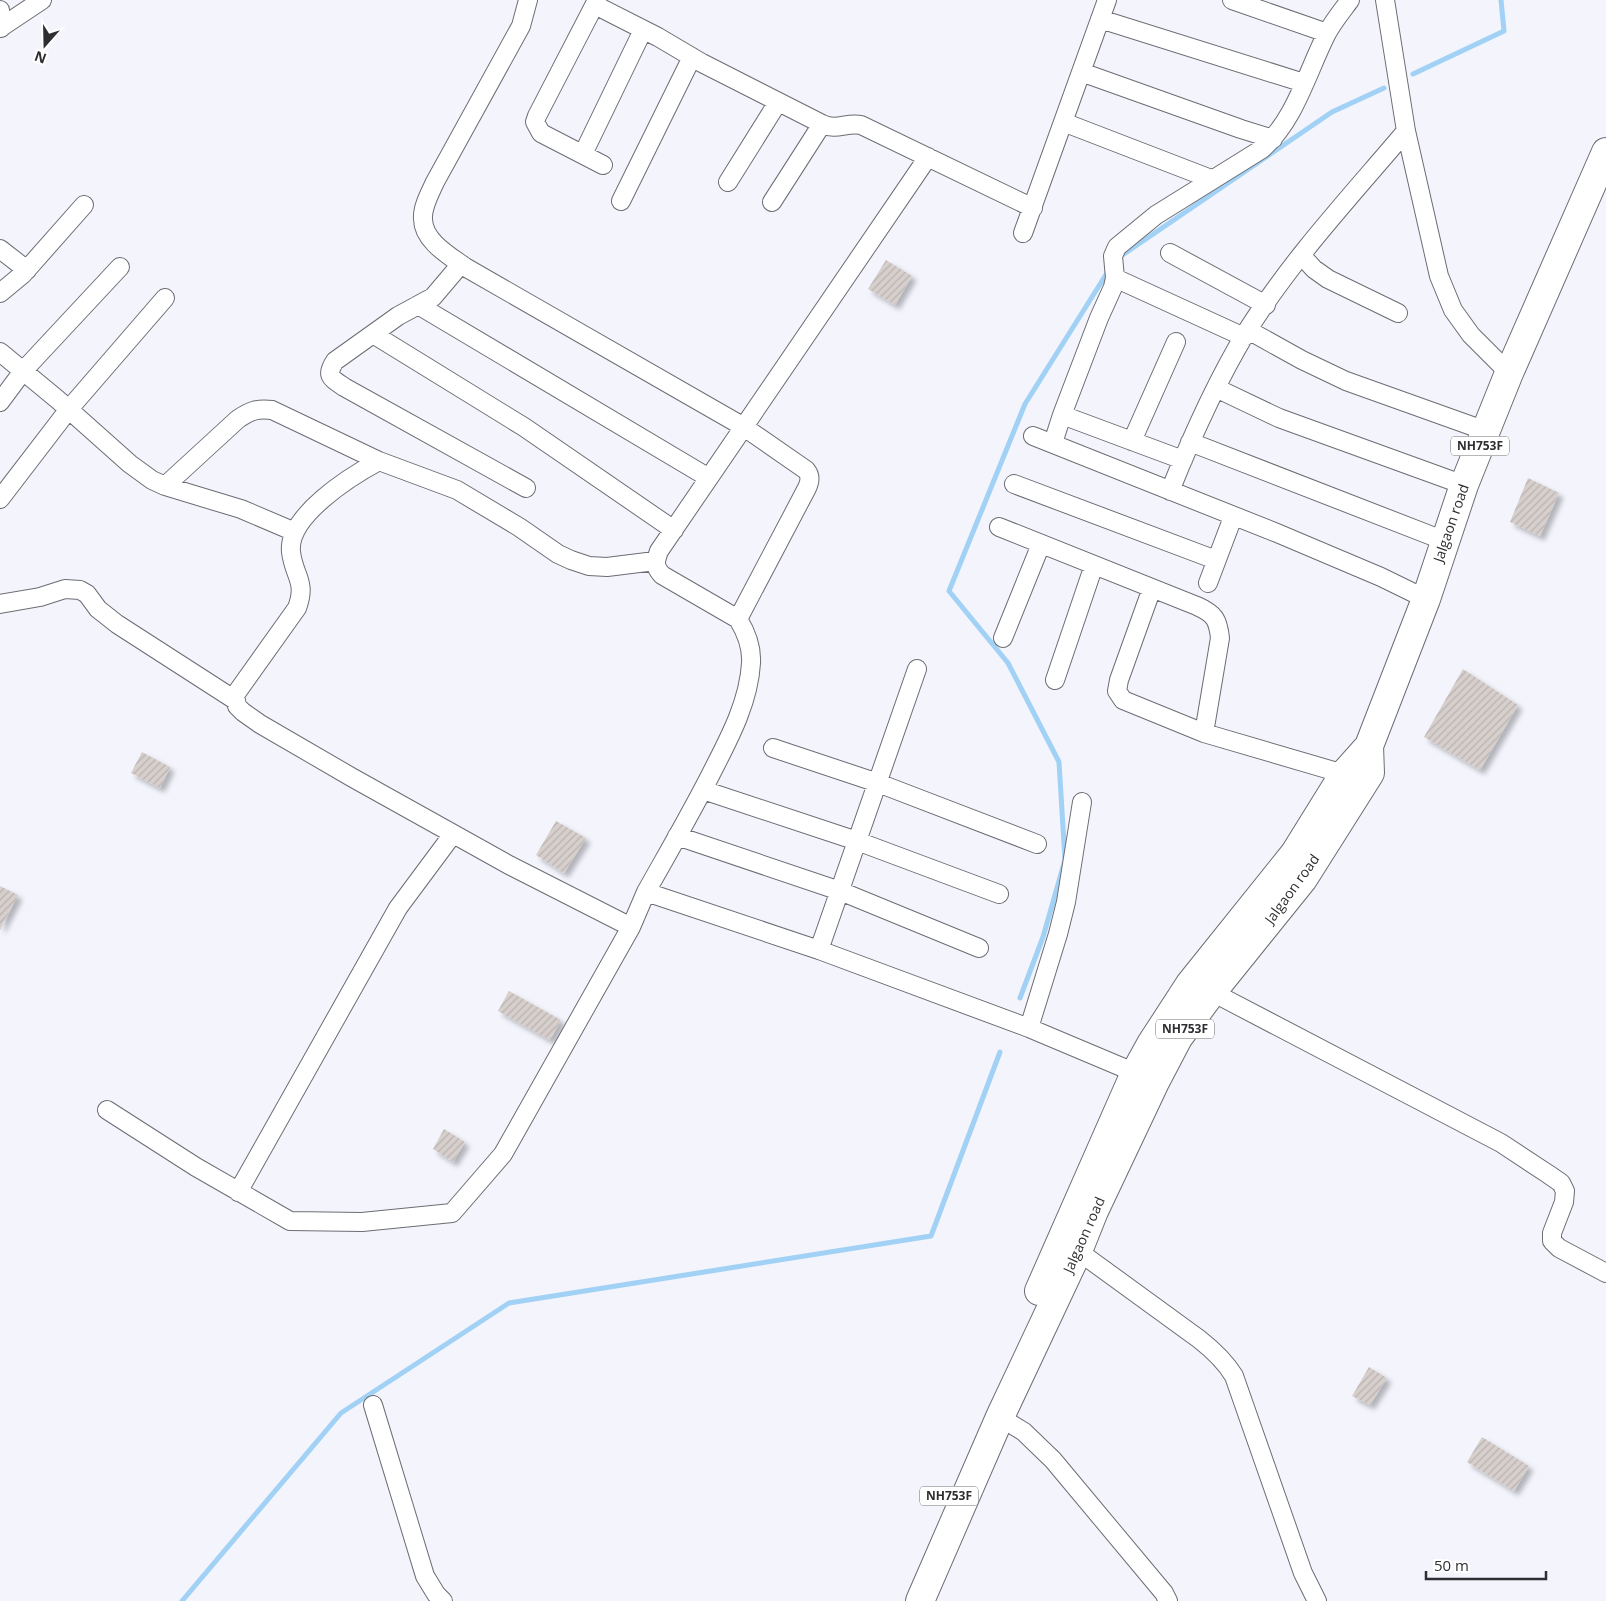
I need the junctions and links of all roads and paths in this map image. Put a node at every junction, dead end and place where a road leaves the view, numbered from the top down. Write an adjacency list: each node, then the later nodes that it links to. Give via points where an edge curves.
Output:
1 (42, 0): 9 (street)
2 (528, 0): 34 (street, via 521,26 435,182 424,211 428,235)
3 (1107, 0): 8 (street)
4 (1232, 0): 11 (street)
5 (1350, 0): 11 (street)
6 (1385, 0): 18 (street)
7 (596, 2): 10 (street); 21 (street, via 535,122 541,133)
8 (1100, 19): 13 (street); 14 (street)
9 (0, 22)
10 (643, 30): 12 (street); 21 (street)
11 (1327, 33): 14 (street)
12 (692, 57): 15 (street); 26 (street)
13 (1081, 72): 16 (street); 19 (street)
14 (1304, 82): 19 (street, via 1294,106)
15 (778, 102): 17 (street); 25 (street)
16 (1063, 122): 24 (street); 29 (street)
17 (822, 124): 22 (street, via 835,128 861,125); 27 (street)
18 (1406, 131): 33 (street); 48 (street, via 1445,292 1470,335)
19 (1273, 139): 24 (street)
20 (1606, 152): 48 (highway, Jalgaon road / NH753F)
21 (583, 154): 23 (street)
22 (928, 157): 29 (street); 53 (street)
23 (603, 165)
24 (1211, 179): 37 (street, via 1156,215 1121,243 1113,256)
25 (728, 182)
26 (621, 202)
27 (772, 202)
28 (84, 205): 36 (street)
29 (1033, 208): 30 (street)
30 (1023, 232)
31 (0, 249): 36 (street)
32 (1170, 253): 40 (street)
33 (1302, 256): 40 (street); 42 (street, via 1314,270 1328,279)
34 (461, 264): 41 (street, via 433,297); 53 (street)
35 (120, 267): 47 (street)
36 (27, 270): 38 (street)
37 (1115, 278): 44 (street); 52 (street)
38 (0, 293)
39 (165, 298): 51 (street)
40 (1266, 305): 44 (street)
41 (418, 306): 43 (street); 61 (street)
42 (1398, 313)
43 (373, 334): 65 (street, via 335,361 329,370 332,380); 70 (street, via 524,427)
44 (1246, 334): 49 (street); 54 (street, via 1346,380)
45 (1176, 342): 56 (street)
46 (0, 352): 47 (street)
47 (23, 371): 50 (street); 51 (street)
48 (1509, 373): 54 (highway, Jalgaon road / NH753F)
49 (1216, 388): 57 (street); 63 (street, via 1279,418)
50 (0, 402)
51 (69, 409): 64 (street, via 130,464); 67 (street)
52 (1062, 415): 56 (street); 58 (street)
53 (744, 428): 61 (street); 81 (street, via 806,470 810,481)
54 (1486, 431): 63 (highway, Jalgaon road / NH753F)
55 (1033, 436): 58 (street)
56 (1132, 441): 59 (street)
57 (1190, 442): 59 (street); 72 (street)
58 (1053, 443): 66 (street)
59 (1183, 460): 66 (street)
60 (379, 461): 64 (street, via 272,410 260,408 238,419); 71 (street, via 352,475 328,495 300,521); 75 (street, via 457,490 571,560 607,567)
61 (709, 478): 70 (street)
62 (1014, 484): 74 (street)
63 (1464, 484): 72 (highway, Jalgaon road / NH753F)
64 (165, 486): 71 (street, via 241,509)
65 (526, 488)
66 (1170, 491): 68 (street)
67 (0, 500)
68 (1233, 517): 74 (street); 79 (street, via 1381,577)
69 (999, 528): 73 (street)
70 (674, 530): 75 (street)
71 (295, 532): 85 (street, via 291,553 302,588 301,598 235,694)
72 (1445, 541): 79 (highway, Jalgaon road / NH753F)
73 (1041, 544): 76 (street); 82 (street)
74 (1216, 560): 77 (street)
75 (655, 561): 81 (street, via 656,568 668,580)
76 (1094, 565): 78 (street); 84 (street)
77 (1208, 583)
78 (1152, 588): 86 (street, via 1205,610 1218,624 1220,638); 86 (street, via 1117,691 1124,700)
79 (1426, 599): 87 (highway, Jalgaon road / NH753F)
80 (0, 604): 85 (street, via 65,588 80,590 117,624)
81 (738, 620): 91 (street, via 749,646 748,685 738,719)
82 (1003, 638)
83 (917, 669): 90 (street)
84 (1056, 680)
85 (235, 700): 93 (street, via 243,712 260,724)
86 (1204, 733): 89 (street)
87 (1369, 746): 89 (highway, NH753F); 103 (highway, Jalgaon road / NH753F, via 1370,773 1303,879)
88 (773, 748): 90 (street)
89 (1344, 774): 103 (highway, NH753F, via 1295,853)
90 (878, 783): 95 (street); 96 (street)
91 (703, 790): 94 (street); 95 (street)
92 (1082, 802): 104 (street, via 1066,902)
93 (453, 834): 100 (street); 107 (street, via 398,908)
94 (677, 836): 97 (street); 98 (street)
95 (857, 841): 97 (street); 99 (street)
96 (1037, 844)
97 (840, 891): 101 (street); 102 (street)
98 (646, 892): 100 (street); 102 (street)
99 (999, 894)
100 (631, 927): 107 (street, via 503,1154 452,1213 362,1222 290,1221)
101 (979, 948)
102 (819, 950): 104 (street)
103 (1204, 985): 105 (highway, Jalgaon road / NH753F, via 1178,1038); 109 (street, via 1500,1143 1561,1183 1565,1191 1564,1202 1552,1241)
104 (1029, 1028): 105 (street)
105 (1145, 1078): 108 (highway, Jalgaon road / NH753F, via 1094,1211)
106 (107, 1110): 107 (street)
107 (238, 1192)
108 (1069, 1246): 110 (highway, Jalgaon road / NH753F); 116 (street, via 1199,1339 1229,1367 1303,1572)
109 (1606, 1273)
110 (1002, 1401): 113 (highway, NH753F); 114 (highway, Jalgaon road / NH753F); 115 (street, via 1024,1432 1053,1460)
111 (373, 1405): 112 (street, via 425,1576)
112 (443, 1601)
113 (902, 1601)
114 (920, 1601)
115 (1168, 1601)
116 (1317, 1601)

